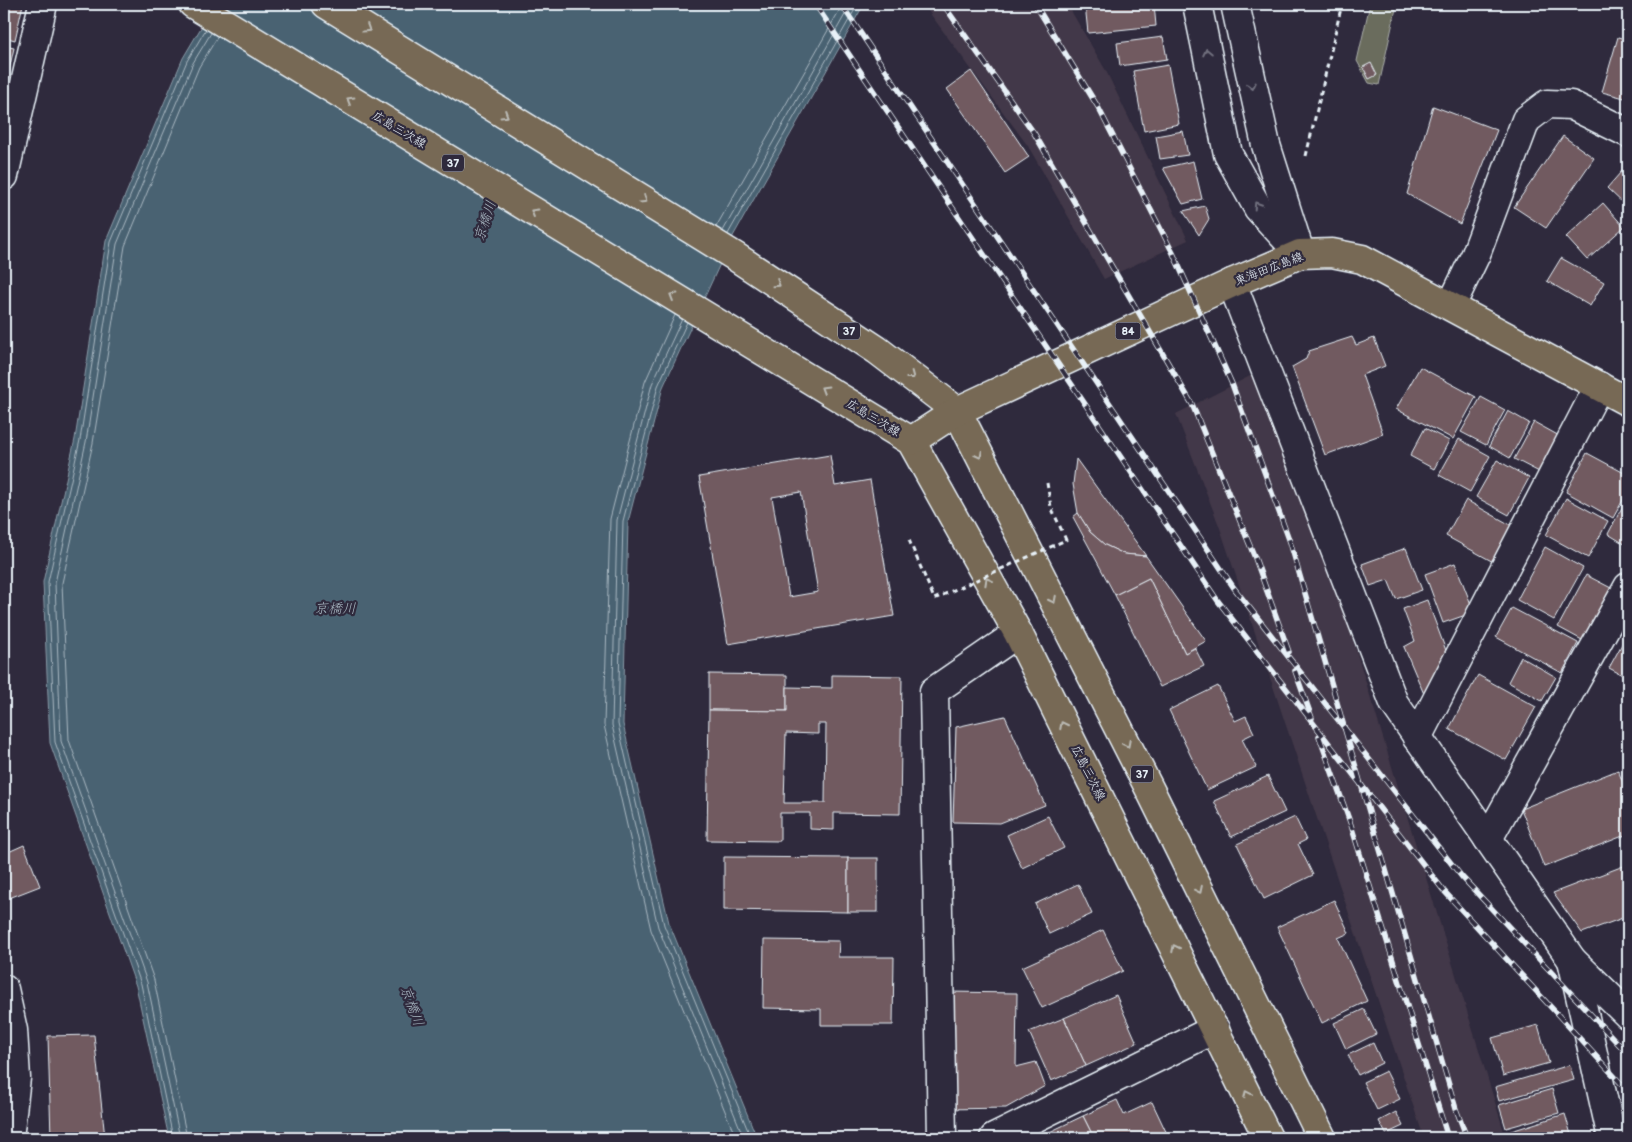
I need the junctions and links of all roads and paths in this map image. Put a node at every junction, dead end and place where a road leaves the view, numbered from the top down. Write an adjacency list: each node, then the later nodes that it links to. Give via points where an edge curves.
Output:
1 (43, 4): 9 (street)
2 (192, 4): 16 (main road, 広島三次線 / 37, one-way to 2)
3 (326, 4): 15 (main road, 37, one-way to 15, via 736,257 877,350)
4 (1197, 4): 10 (street, one-way to 4, via 1258,208 1228,154)
5 (1235, 4): 10 (street, one-way to 10, via 1266,145)
6 (1342, 4): 8 (path)
7 (1628, 133): 12 (street, via 1570,105 1547,104 1526,120 1476,254)
8 (1306, 156)
9 (4, 176)
10 (1300, 254): 11 (main road, 東海田広島線 / 84); 12 (main road, 東海田広島線 / 84, via 1332,252 1362,259)
11 (1232, 283): 15 (main road, 東海田広島線 / 84); 21 (street, via 1394,703)
12 (1451, 306): 13 (main road, 東海田広島線 / 84)
13 (1599, 386): 14 (main road, 東海田広島線 / 84); 21 (street)
14 (1628, 402)
15 (957, 411): 16 (main road, 東海田広島線 / 84); 32 (main road, 37, one-way to 32)
16 (911, 441): 20 (main road, 広島三次線 / 37, one-way to 16)
17 (1047, 483): 18 (path, bridge, via 1052,507 1066,540 934,599)
18 (909, 540)
19 (1628, 587): 22 (street)
20 (1018, 633): 26 (main road, 広島三次線 / 37, one-way to 20); 29 (street, via 934,691)
21 (1418, 738): 22 (street)
22 (1488, 839): 23 (street)
23 (1572, 960): 25 (street); 27 (street)
24 (4, 989): 28 (street, via 13,1030 16,1078)
25 (1628, 1016)
26 (1215, 1029): 30 (street); 31 (main road, 広島三次線 / 37, one-way to 26)
27 (1614, 1135)
28 (9, 1138)
29 (942, 1138)
30 (994, 1138)
31 (1268, 1138)
32 (1322, 1138)

